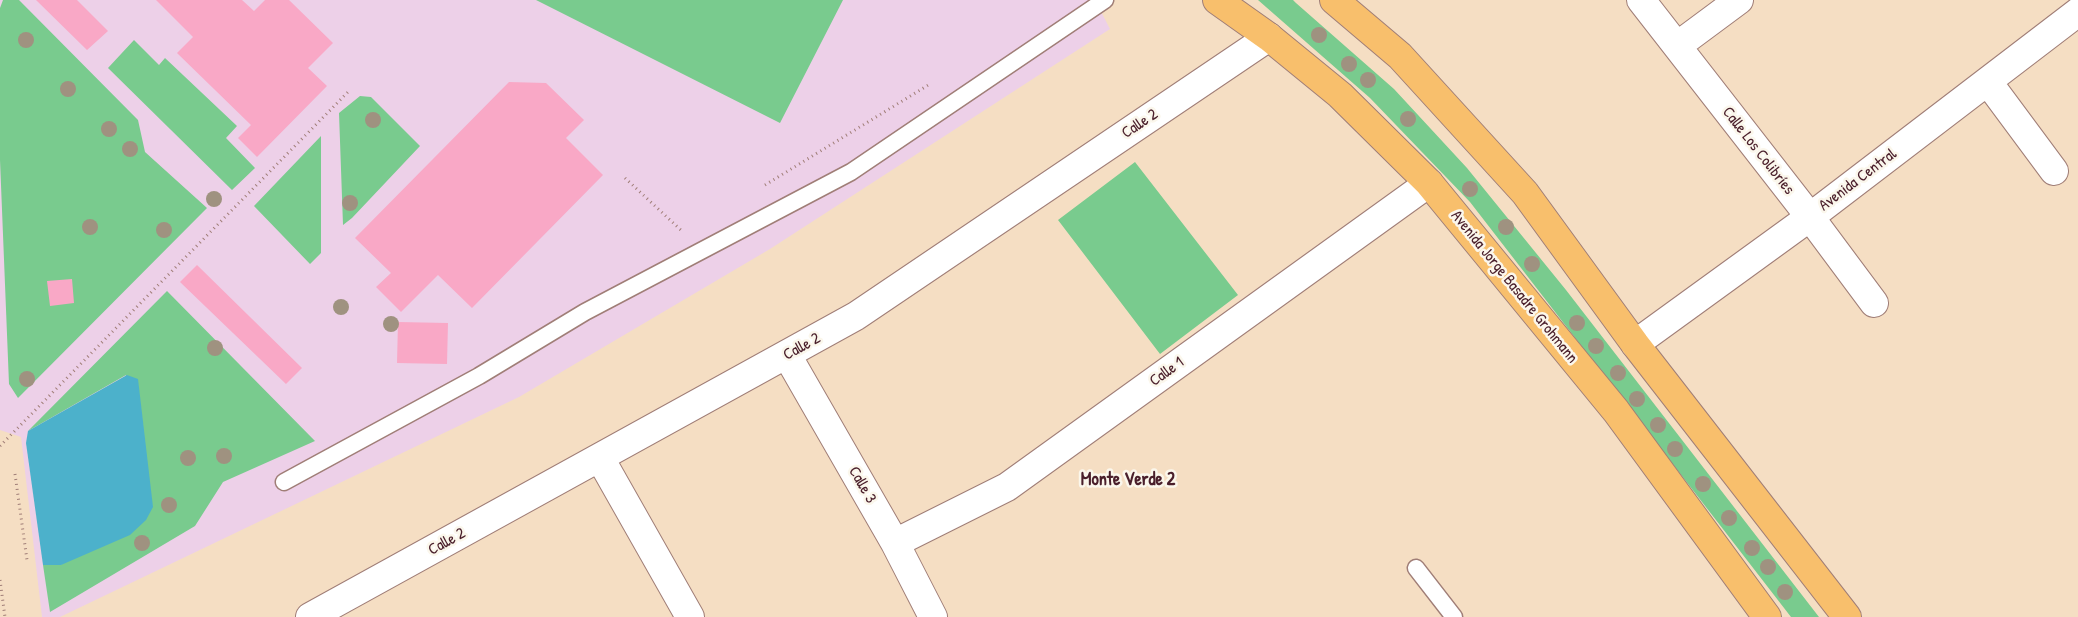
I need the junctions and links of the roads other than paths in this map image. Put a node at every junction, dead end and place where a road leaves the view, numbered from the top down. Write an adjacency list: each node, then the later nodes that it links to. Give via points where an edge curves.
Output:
1 (1105, 0): 17 (lane, via 850,172 585,312 478,376)
2 (1217, 0): 7 (highway, Avenida Jorge Basadre Grohmann)
3 (1640, 0): 8 (street, Calle Los Colibríes)
4 (1739, 0): 8 (street)
5 (1339, 1): 14 (highway, via 1400,56 1484,145 1525,193)
6 (2078, 12): 9 (street, Avenida Central)
7 (1269, 37): 11 (highway, Avenida Jorge Basadre Grohmann, via 1340,95); 15 (street, Calle 2, via 856,316)
8 (1677, 46): 12 (street, Calle Los Colibríes)
9 (1988, 82): 10 (street); 12 (street, Avenida Central)
10 (2054, 171)
11 (1429, 183): 18 (street, Calle 1, via 1007,487); 24 (highway, Avenida Jorge Basadre Grohmann, via 1616,411)
12 (1810, 217): 13 (street, Calle Los Colibríes); 14 (street, Avenida Central)
13 (1874, 304)
14 (1635, 344): 25 (highway)
15 (787, 356): 16 (street, Calle 2); 18 (street, Calle 3)
16 (600, 458): 20 (street, Calle 2); 21 (street)
17 (284, 482)
18 (896, 543): 22 (street, Calle 3)
19 (1416, 568): 23 (lane)
20 (310, 617)
21 (690, 617)
22 (933, 617)
23 (1454, 617)
24 (1767, 617)
25 (1847, 617)

